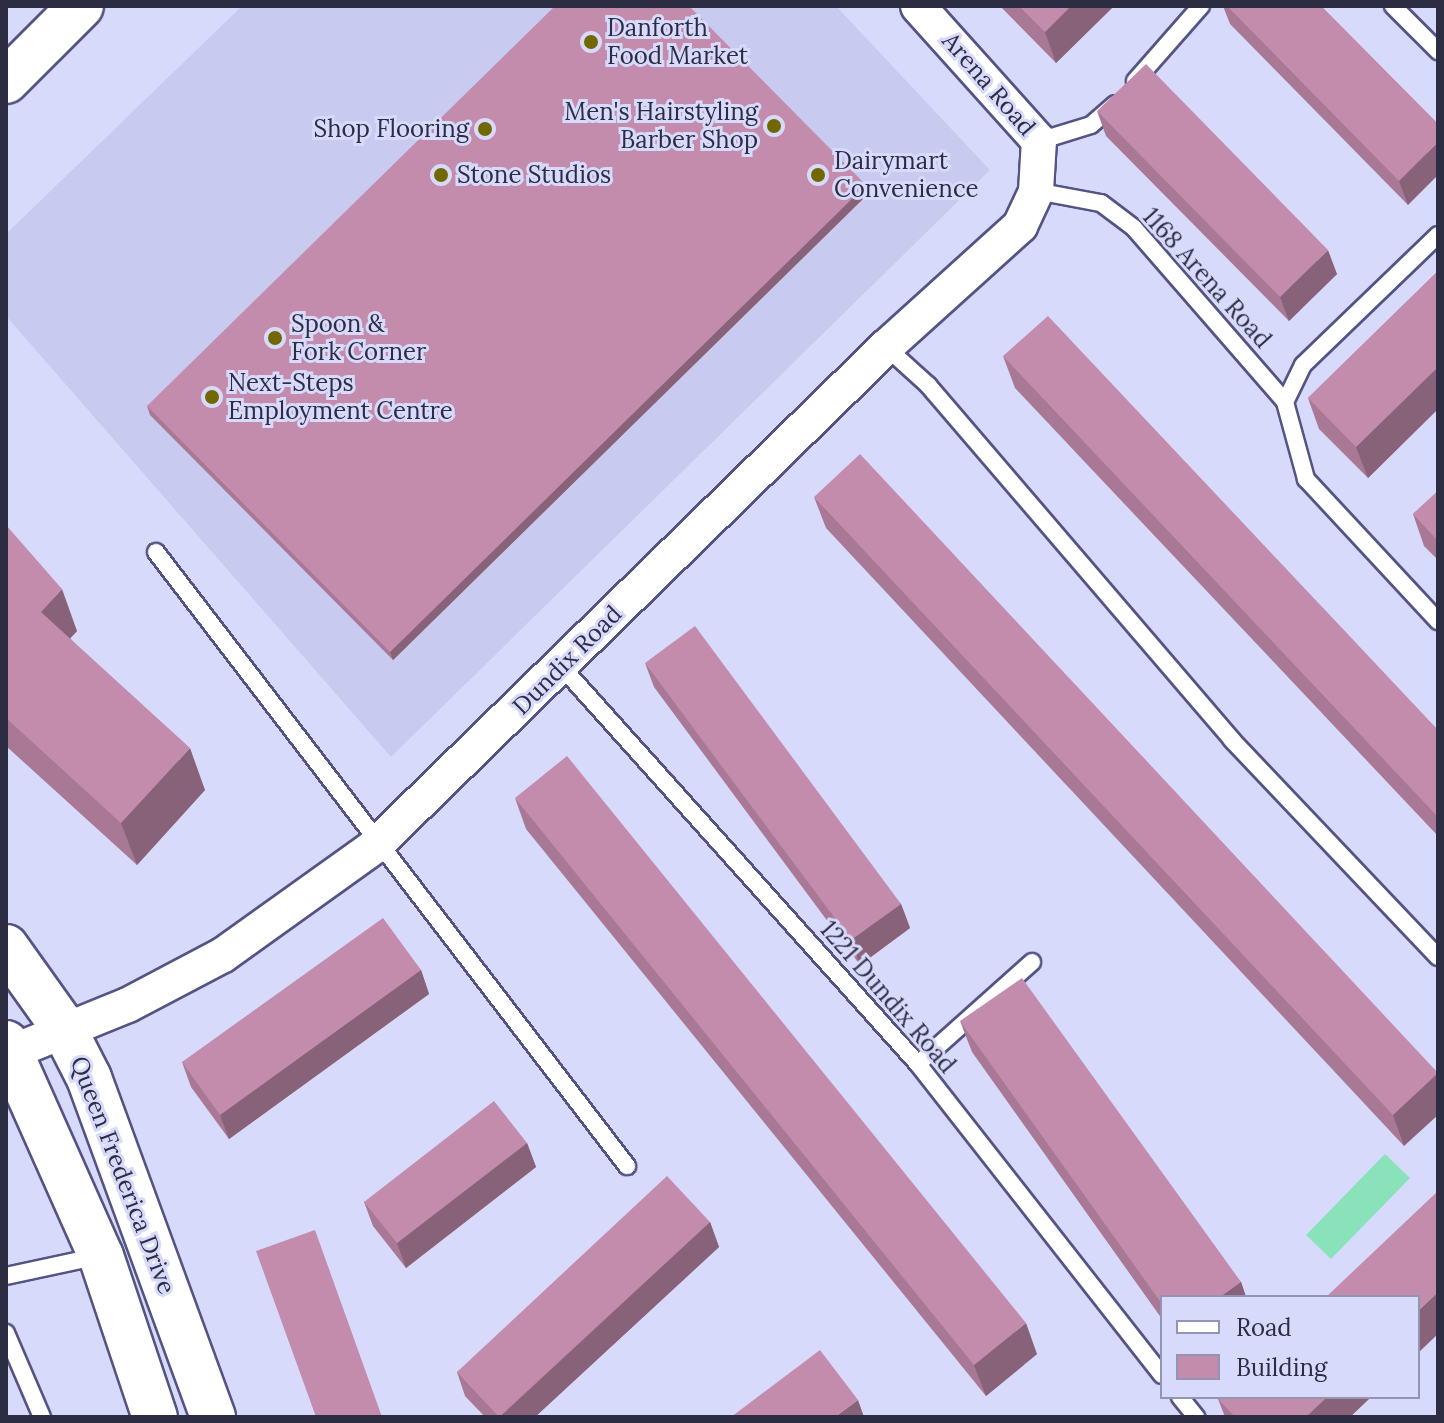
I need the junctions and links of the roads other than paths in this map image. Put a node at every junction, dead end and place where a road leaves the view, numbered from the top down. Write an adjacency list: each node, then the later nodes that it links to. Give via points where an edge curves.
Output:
1 (81, 6): 6 (street)
2 (1201, 6): 7 (lane, via 1106,114)
3 (1393, 6): 5 (lane)
4 (931, 10): 7 (street, Arena Road)
5 (1438, 51)
6 (6, 81)
7 (1038, 168): 9 (street, Dundix Road, via 1020,226); 10 (lane, 1168 Arena Road, via 1134,228)
8 (1438, 235): 10 (lane, via 1303,365)
9 (886, 347): 13 (street, Dundix Road); 16 (lane, via 928,385 1232,740)
10 (1285, 402): 12 (lane, 1168 Arena Road, via 1306,479)
11 (156, 552): 14 (lane, via 311,750)
12 (1438, 621)
13 (561, 666): 14 (street, Dundix Road); 20 (lane, 1221 Dundix Road)
14 (375, 846): 18 (street, Dundix Road, via 223,955 128,1005); 21 (lane)
15 (6, 947): 18 (street, Queen Frederica Drive)
16 (1438, 957)
17 (1032, 962): 20 (lane)
18 (63, 1027): 19 (street, Dundix Road); 29 (street, Queen Frederica Drive)
19 (9, 1048): 22 (street, Queen Frederica Drive)
20 (918, 1064): 25 (lane, 1221 Dundix Road)
21 (627, 1166)
22 (101, 1256): 23 (lane); 28 (street, Queen Frederica Drive)
23 (6, 1276)
24 (6, 1333): 27 (lane)
25 (1160, 1372)
26 (1182, 1399): 30 (lane)
27 (42, 1417)
28 (155, 1417)
29 (213, 1417)
30 (1196, 1417)

